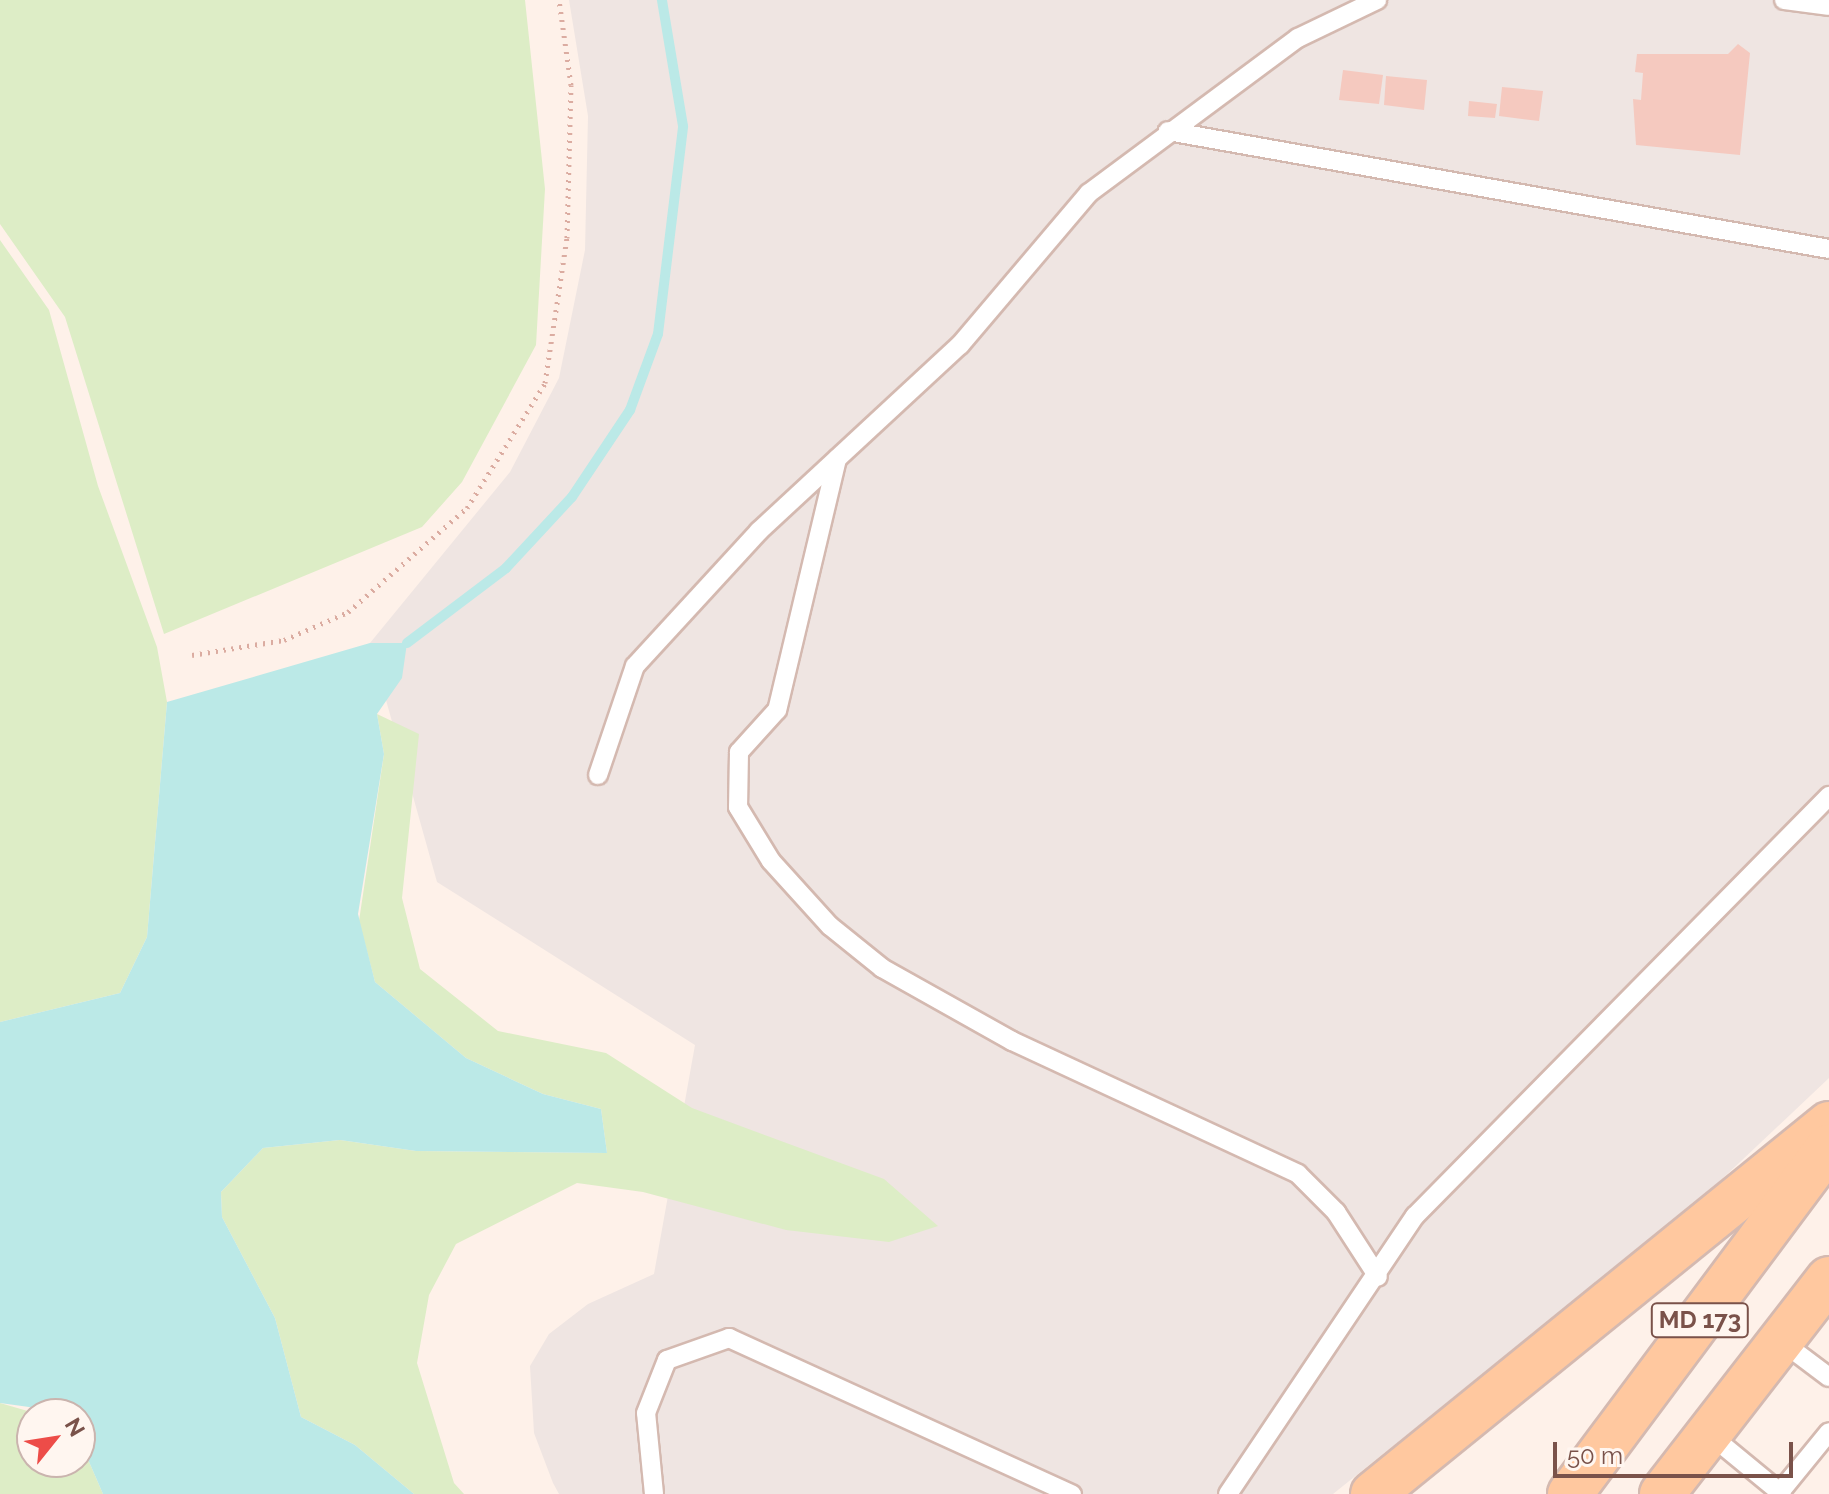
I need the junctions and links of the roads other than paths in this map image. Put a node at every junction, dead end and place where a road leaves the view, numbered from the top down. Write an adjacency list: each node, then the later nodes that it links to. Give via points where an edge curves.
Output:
1 (1377, 0): 4 (lane, via 1298,38)
2 (1784, 0): 3 (lane)
3 (1829, 6)
4 (1168, 131): 5 (lane); 6 (lane, via 1089,193 960,345)
5 (1829, 249)
6 (837, 459): 7 (lane, via 759,531 635,666); 11 (lane, via 777,710 739,752 738,807 771,861 830,926 882,968 1012,1041 1298,1174 1353,1233)
7 (598, 775)
8 (1829, 796): 11 (lane, via 1415,1216)
9 (1829, 1124): 21 (main road)
10 (1829, 1147): 22 (main road, MD 173)
11 (1378, 1277): 20 (lane)
12 (1829, 1279): 13 (main road, MD 173)
13 (1781, 1341): 14 (lane); 16 (main road, MD 173)
14 (1829, 1377)
15 (1829, 1432): 17 (lane)
16 (1709, 1434): 17 (lane); 23 (main road, MD 173)
17 (1781, 1493)
18 (654, 1494): 19 (lane, via 646,1413 667,1360 729,1338)
19 (1072, 1494)
20 (1228, 1494)
21 (1373, 1494)
22 (1570, 1494)
23 (1662, 1494)

